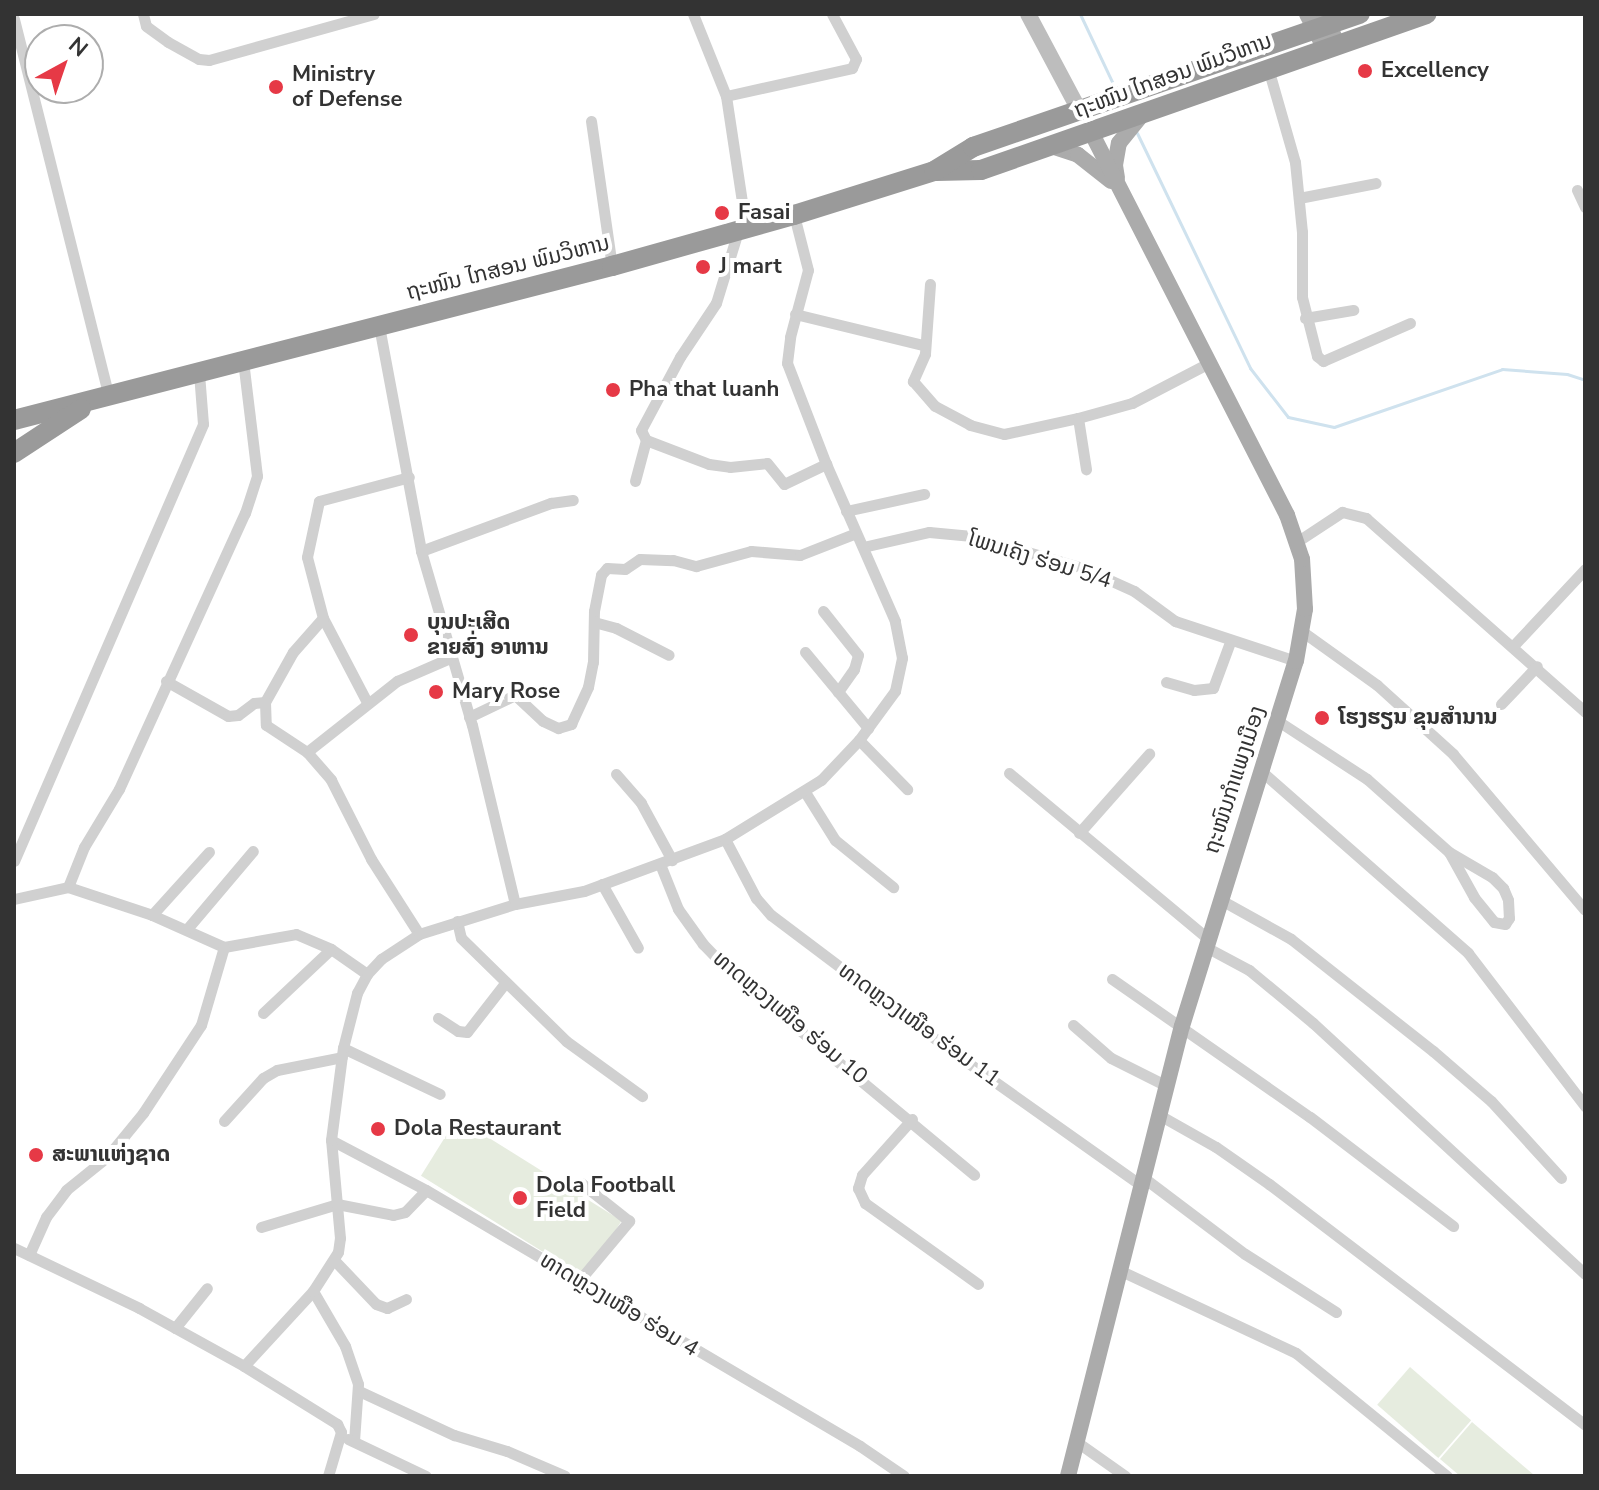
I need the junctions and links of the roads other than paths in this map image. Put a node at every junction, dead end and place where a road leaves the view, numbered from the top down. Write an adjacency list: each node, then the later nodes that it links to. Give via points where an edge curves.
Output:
1 (143, 14): 2 (street, via 146,26 199,59)
2 (374, 14)
3 (693, 14): 11 (street)
4 (832, 14): 11 (street, via 856,59 852,68)
5 (1028, 14): 13 (street)
6 (1360, 14): 9 (highway, ຖະໜົນ ໄກສອນ ພົມວິຫານ)
7 (1426, 14): 9 (highway, ຖະໜົນ ໄກສອນ ພົມວິຫານ)
8 (14, 19): 36 (street)
9 (1323, 28): 10 (highway, ຖະໜົນ ໄກສອນ ພົມວິຫານ); 12 (highway, ຖະໜົນ ໄກສອນ ພົມວິຫານ)
10 (1268, 68): 12 (highway, ຖະໜົນ ໄກສອນ ພົມວິຫານ); 21 (street, via 1295,162)
11 (726, 96): 24 (street)
12 (1149, 102): 13 (highway, ຖະໜົນ ໄກສອນ ພົມວິຫານ); 15 (highway, ຖະໜົນ ໄກສອນ ພົມວິຫານ); 19 (main road, via 1119,143)
13 (1079, 110): 15 (highway); 17 (highway, ຖະໜົນ ໄກສອນ ພົມວິຫານ, via 973,147)
14 (591, 121): 25 (street)
15 (1090, 130): 16 (highway, ຖະໜົນ ໄກສອນ ພົມວິຫານ); 19 (main road, ຖະໜົນກຳແພງເມືອງ)
16 (1051, 146): 17 (highway, ຖະໜົນ ໄກສອນ ພົມວິຫານ, via 981,170); 19 (main road, via 1078,155)
17 (934, 171): 23 (highway, ຖະໜົນ ໄກສອນ ພົມວິຫານ)
18 (1376, 183): 21 (street)
19 (1118, 188): 34 (main road, ຖະໜົນກຳແພງເມືອງ)
20 (1577, 190): 22 (street)
21 (1299, 198): 29 (street)
22 (1585, 207)
23 (794, 215): 24 (highway, ຖະໜົນ ໄກສອນ ພົມວິຫານ); 28 (street, via 808,263)
24 (742, 229): 25 (highway, ຖະໜົນ ໄກສອນ ພົມວິຫານ); 39 (street, via 716,303 654,400 641,430)
25 (612, 266): 31 (highway, ຖະໜົນ ໄກສອນ ພົມວິຫານ)
26 (930, 284): 32 (street)
27 (1353, 310): 29 (street)
28 (795, 314): 32 (street); 41 (street, via 787,363)
29 (1305, 318): 30 (street, via 1323,361)
30 (1410, 323)
31 (379, 326): 33 (highway, ຖະໜົນ ໄກສອນ ພົມວິຫານ); 43 (street)
32 (923, 345): 37 (street, via 925,354 913,381 947,415 1004,434)
33 (243, 361): 35 (highway, ຖະໜົນ ໄກສອນ ພົມວິຫານ); 64 (street, via 257,476 245,513)
34 (1207, 364): 37 (street, via 1132,403); 49 (main road, ຖະໜົນກຳແພງເມືອງ)
35 (199, 373): 36 (highway, ຖະໜົນ ໄກສອນ ພົມວິຫານ); 88 (street, via 203,424)
36 (100, 400): 38 (highway, ຖະໜົນ ໄກສອນ ພົມວິຫານ); 40 (highway, ຖະໜົນ ໄກສອນ ພົມວິຫານ)
37 (1078, 418): 42 (street)
38 (14, 420)
39 (646, 440): 41 (street, via 709,464 767,463 784,484); 44 (street)
40 (14, 453)
41 (826, 464): 47 (street)
42 (1086, 469)
43 (409, 477): 51 (street); 54 (street, via 319,501 307,557)
44 (635, 481)
45 (924, 494): 47 (street)
46 (573, 500): 51 (street, via 551,503)
47 (846, 511): 48 (street)
48 (856, 533): 50 (street); 55 (street, via 800,555 751,551 696,566 640,559 625,569 607,568 601,575)
49 (1298, 541): 56 (main road, ຖະໜົນກຳແພງເມືອງ); 58 (street, via 1342,512 1366,518)
50 (863, 547): 57 (street, ໂພນເຄັງ ຮ່ອມ 5/4, via 929,532 972,536 1083,568 1134,591 1175,621); 73 (street, via 891,608 902,658 895,691)
51 (421, 551): 61 (street)
52 (1585, 569): 58 (street)
53 (823, 611): 66 (street, via 858,655)
54 (323, 618): 67 (street, via 293,652); 68 (street)
55 (594, 622): 60 (street); 71 (street, via 588,687 571,724 558,728 543,721 515,695)
56 (1303, 632): 62 (main road, ຖະໜົນກຳແພງເມືອງ); 96 (street, via 1377,685 1453,754)
57 (1230, 642): 62 (street, ໂພນເຄັງ ຮ່ອມ 5/4); 65 (street, via 1213,688 1194,690)
58 (1514, 645): 63 (street)
59 (805, 652): 66 (street)
60 (669, 655)
61 (450, 658): 68 (street, via 397,681); 71 (street)
62 (1296, 661): 72 (main road, ຖະໜົນກຳແພງເມືອງ)
63 (1537, 666): 69 (street); 70 (street)
64 (166, 681): 67 (street, via 228,716); 91 (street)
65 (1166, 682)
66 (838, 692): 73 (street)
67 (265, 702): 75 (street, via 266,725)
68 (367, 702): 75 (street)
69 (1582, 703)
70 (1501, 704)
71 (469, 717): 95 (street)
72 (1278, 721): 77 (main road, ຖະໜົນກຳແພງເມືອງ); 86 (street, via 1367,779)
73 (868, 728): 74 (street)
74 (859, 740): 80 (street); 81 (street)
75 (307, 752): 100 (street, via 331,780 371,859)
76 (1149, 754): 82 (street)
77 (1260, 770): 94 (main road, ຖະໜົນກຳແພງເມືອງ); 116 (street, via 1468,953)
78 (1009, 773): 82 (street)
79 (616, 774): 87 (street, via 641,803)
80 (907, 789)
81 (805, 792): 83 (street); 92 (street, via 835,840)
82 (1079, 833): 101 (street)
83 (725, 839): 87 (street); 123 (street, ທາດຫຼວງເໜືອ ຮ່ອມ 11, via 756,898 771,915 950,1050)
84 (253, 851): 99 (street)
85 (209, 852): 97 (street)
86 (1449, 852): 86 (street, via 1503,888 1505,924 1494,922 1474,897)
87 (672, 860): 89 (street)
88 (14, 861)
89 (660, 864): 90 (street); 118 (street, ທາດຫຼວງເໜືອ ຮ່ອມ 10, via 678,909 731,973)
90 (602, 884): 95 (street); 103 (street)
91 (68, 887): 93 (street); 97 (street)
92 (893, 887)
93 (14, 899)
94 (1221, 900): 101 (main road, ຖະໜົນກຳແພງເມືອງ); 122 (street, via 1291,939 1433,1051 1491,1101)
95 (515, 904): 98 (street)
96 (1585, 910)
97 (152, 915): 99 (street)
98 (457, 921): 100 (street); 107 (street, via 461,938)
99 (187, 929): 102 (street)
100 (419, 934): 105 (street)
101 (1207, 943): 111 (main road, ຖະໜົນກຳແພງເມືອງ); 133 (street, via 1313,1023)
102 (224, 947): 104 (street, via 296,934); 130 (street, via 201,1025 143,1113 107,1157 66,1190 46,1217)
103 (638, 948)
104 (331, 949): 105 (street); 108 (street)
105 (367, 974): 112 (street)
106 (1112, 979): 111 (street)
107 (505, 983): 109 (street, via 467,1032); 115 (street, via 566,1041)
108 (263, 1013)
109 (438, 1018)
110 (1073, 1025): 113 (street, via 1122,1065)
111 (1182, 1026): 113 (main road, ຖະໜົນກຳແພງເມືອງ); 127 (street)
112 (342, 1053): 114 (street); 119 (street, via 263,1078); 120 (street)
113 (1167, 1086): 117 (main road, ຖະໜົນກຳແພງເມືອງ)
114 (440, 1094)
115 (642, 1096)
116 (1585, 1106)
117 (1161, 1116): 123 (main road, ຖະໜົນກຳແພງເມືອງ); 143 (street, via 1269,1184)
118 (912, 1119): 121 (street, ທາດຫຼວງເໜືອ ຮ່ອມ 10); 135 (street, via 862,1175 858,1188 865,1203)
119 (224, 1121)
120 (331, 1140): 125 (street, ທາດຫຼວງເໜືອ ຮ່ອມ 4); 126 (street)
121 (974, 1175)
122 (1561, 1178)
123 (1142, 1181): 132 (main road, ຖະໜົນກຳແພງເມືອງ); 139 (street, ທາດຫຼວງເໜືອ ຮ່ອມ 11)
124 (581, 1183): 134 (street, via 629,1221)
125 (426, 1190): 126 (street, via 405,1212 393,1215); 134 (street, ທາດຫຼວງເໜືອ ຮ່ອມ 4)
126 (337, 1204): 128 (street); 131 (street, via 340,1238)
127 (1453, 1226)
128 (261, 1227)
129 (14, 1248): 130 (street)
130 (29, 1255): 140 (street)
131 (335, 1261): 137 (street); 138 (street, via 376,1304 387,1308)
132 (1119, 1270): 146 (main road, ຖະໜົນກຳແພງເມືອງ); 153 (street, via 1296,1353)
133 (1585, 1274)
134 (578, 1282): 150 (street, ທາດຫຼວງເໜືອ ຮ່ອມ 4)
135 (978, 1284)
136 (207, 1288): 140 (street)
137 (313, 1291): 141 (street); 142 (street, via 345,1346)
138 (406, 1299)
139 (1336, 1312)
140 (175, 1328): 141 (street)
141 (244, 1366): 144 (street, via 337,1424)
142 (359, 1391): 145 (street); 149 (street, via 454,1435)
143 (1585, 1425)
144 (340, 1436): 145 (street); 147 (street)
145 (354, 1441): 148 (street)
146 (1077, 1442): 151 (main road, ຖະໜົນກຳແພງເມືອງ); 152 (street)
147 (328, 1476)
148 (426, 1476)
149 (565, 1476)
150 (904, 1476)
151 (1068, 1476)
152 (1125, 1476)
153 (1447, 1476)

